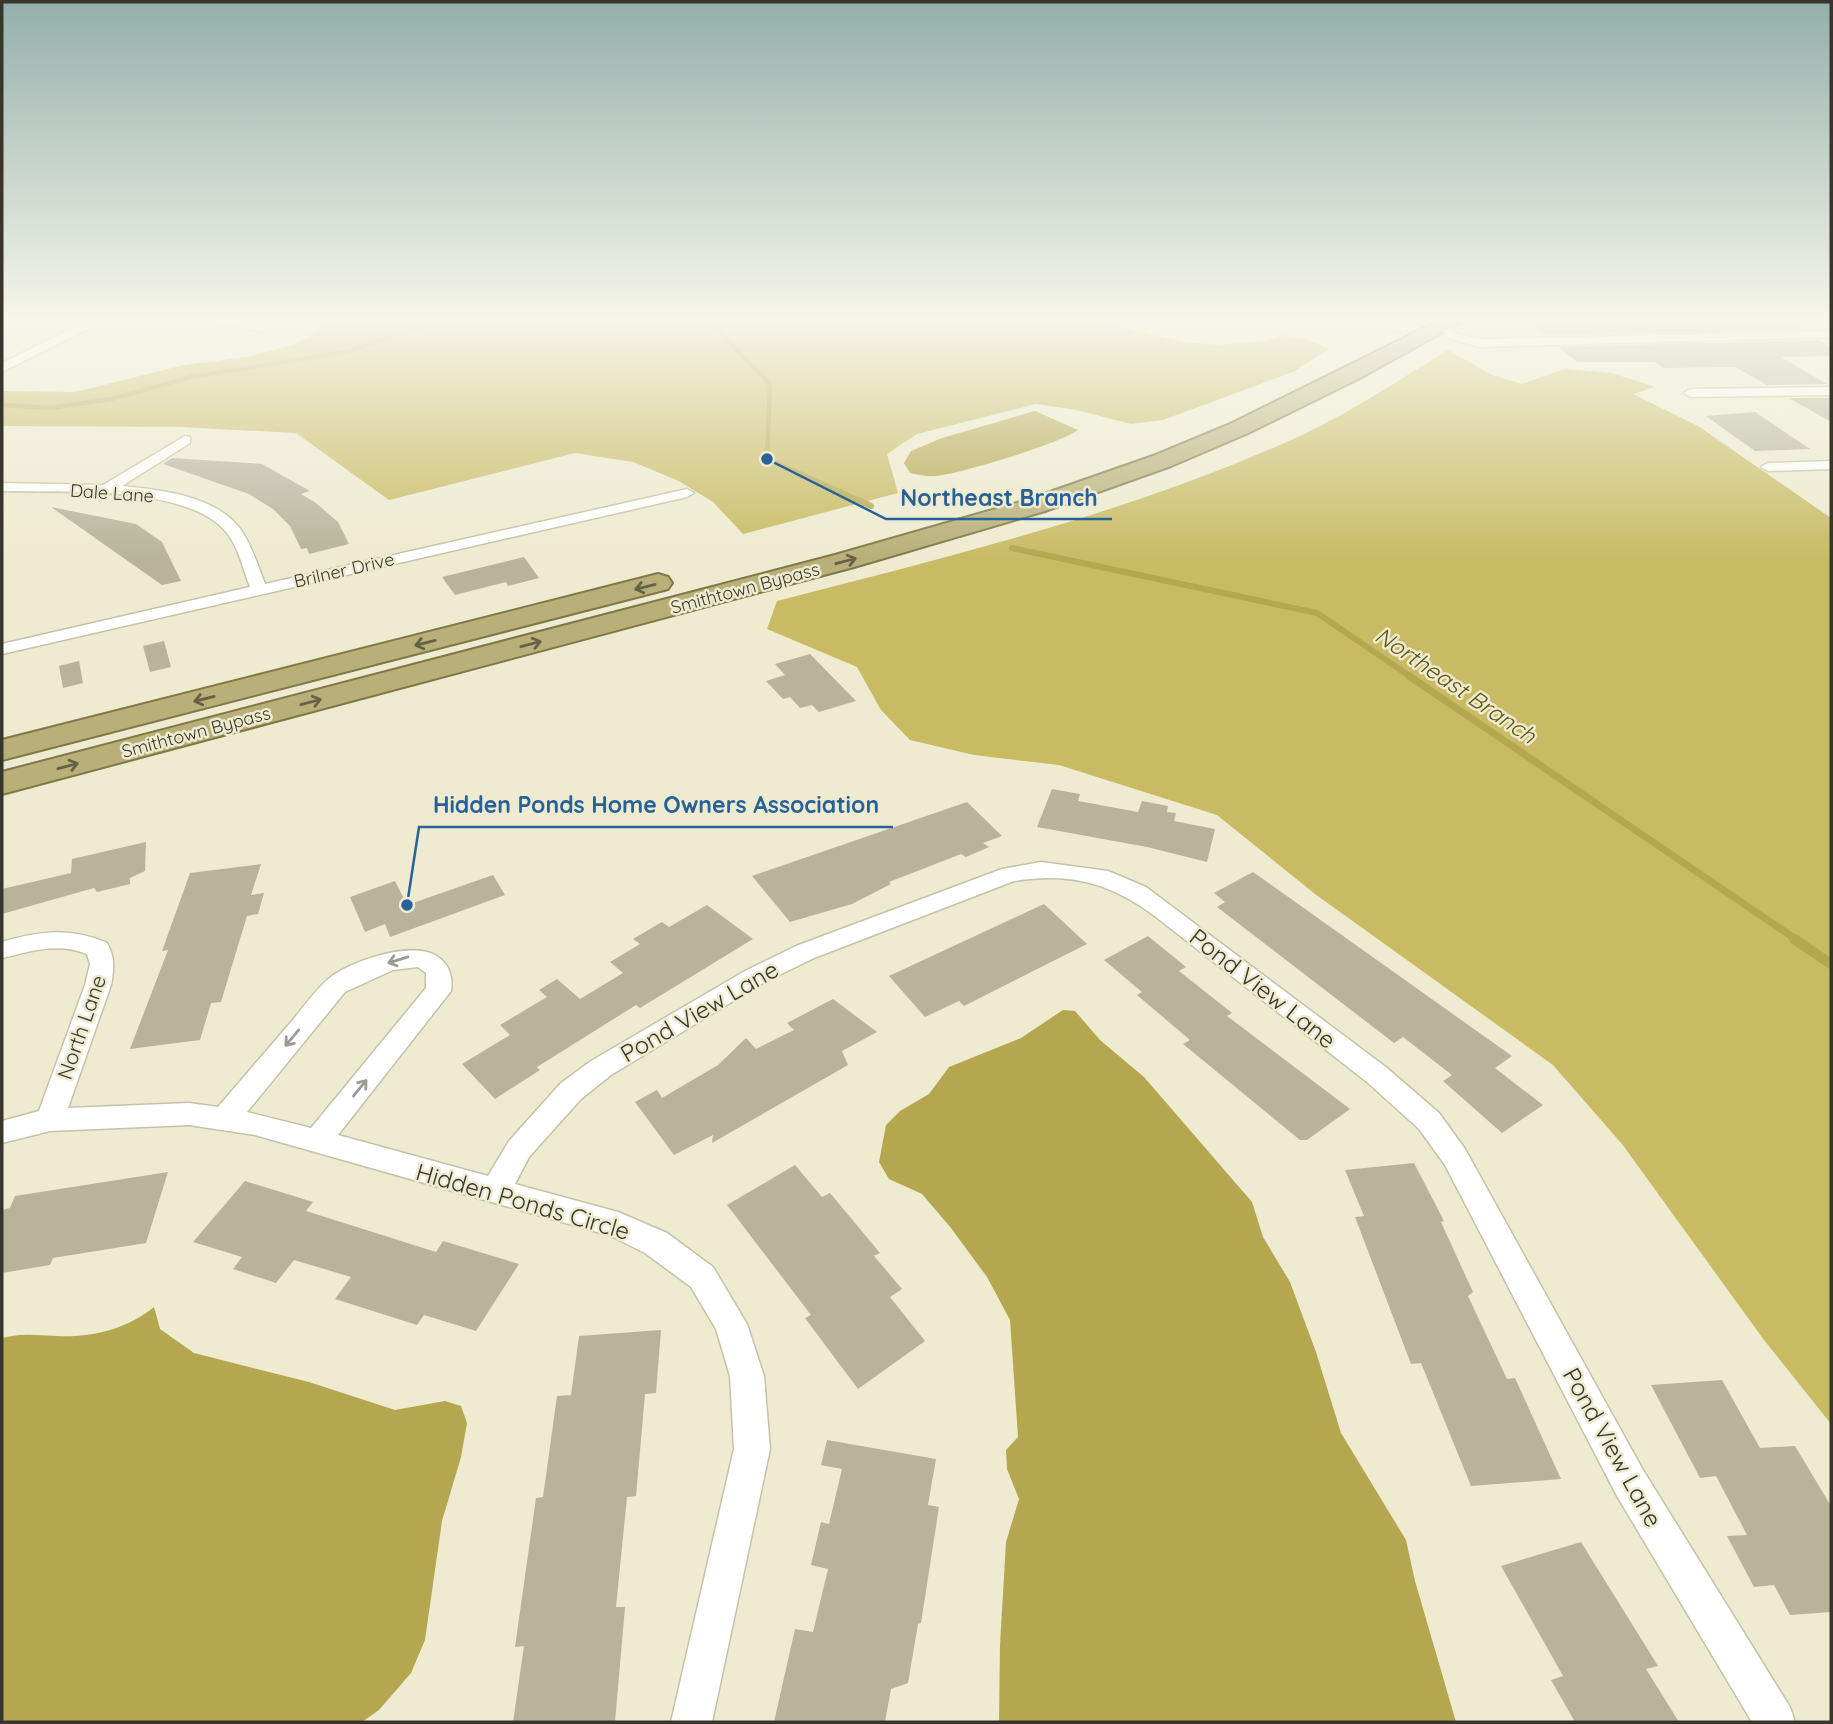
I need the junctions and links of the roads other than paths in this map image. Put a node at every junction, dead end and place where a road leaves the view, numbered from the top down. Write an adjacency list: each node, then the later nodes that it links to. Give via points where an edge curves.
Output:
1 (1260, 397): 9 (highway, Smithtown Bypass, via 1151,443 1014,489)
2 (1305, 397): 14 (highway, Smithtown Bypass, one-way to 2, via 1010,514 1218,438)
3 (185, 440): 7 (street)
4 (1831, 466): 5 (street)
5 (1768, 467)
6 (4, 489): 7 (street, Dale Lane)
7 (105, 490): 11 (street, Dale Lane, via 143,492 208,509 233,530)
8 (687, 493): 11 (street, Brilner Drive)
9 (787, 550)
10 (684, 576): 13 (highway, Smithtown Bypass, one-way to 13)
11 (259, 589): 12 (street, Brilner Drive)
12 (2, 649)
13 (2, 750)
14 (2, 783)
15 (2, 950): 17 (street, North Lane, via 59,937 98,949 102,964 98,985)
16 (224, 1119): 17 (street, Hidden Ponds Circle, via 190,1114); 19 (street, Hidden Ponds Circle); 19 (street, one-way to 16, via 438,991 438,971 431,963 407,956 337,986)
17 (50, 1120): 18 (street, Hidden Ponds Circle)
18 (2, 1132)
19 (317, 1141): 20 (street, Hidden Ponds Circle)
20 (495, 1191): 21 (street, Hidden Ponds Circle, via 618,1225 656,1243 702,1277 731,1324 747,1376 752,1449); 22 (street, Pond View Lane, via 519,1149 571,1091 601,1068 754,977 1010,874 1041,869 1118,883 1164,911 1377,1075 1429,1121 1455,1157 1630,1483)
21 (692, 1722)
22 (1775, 1722)

